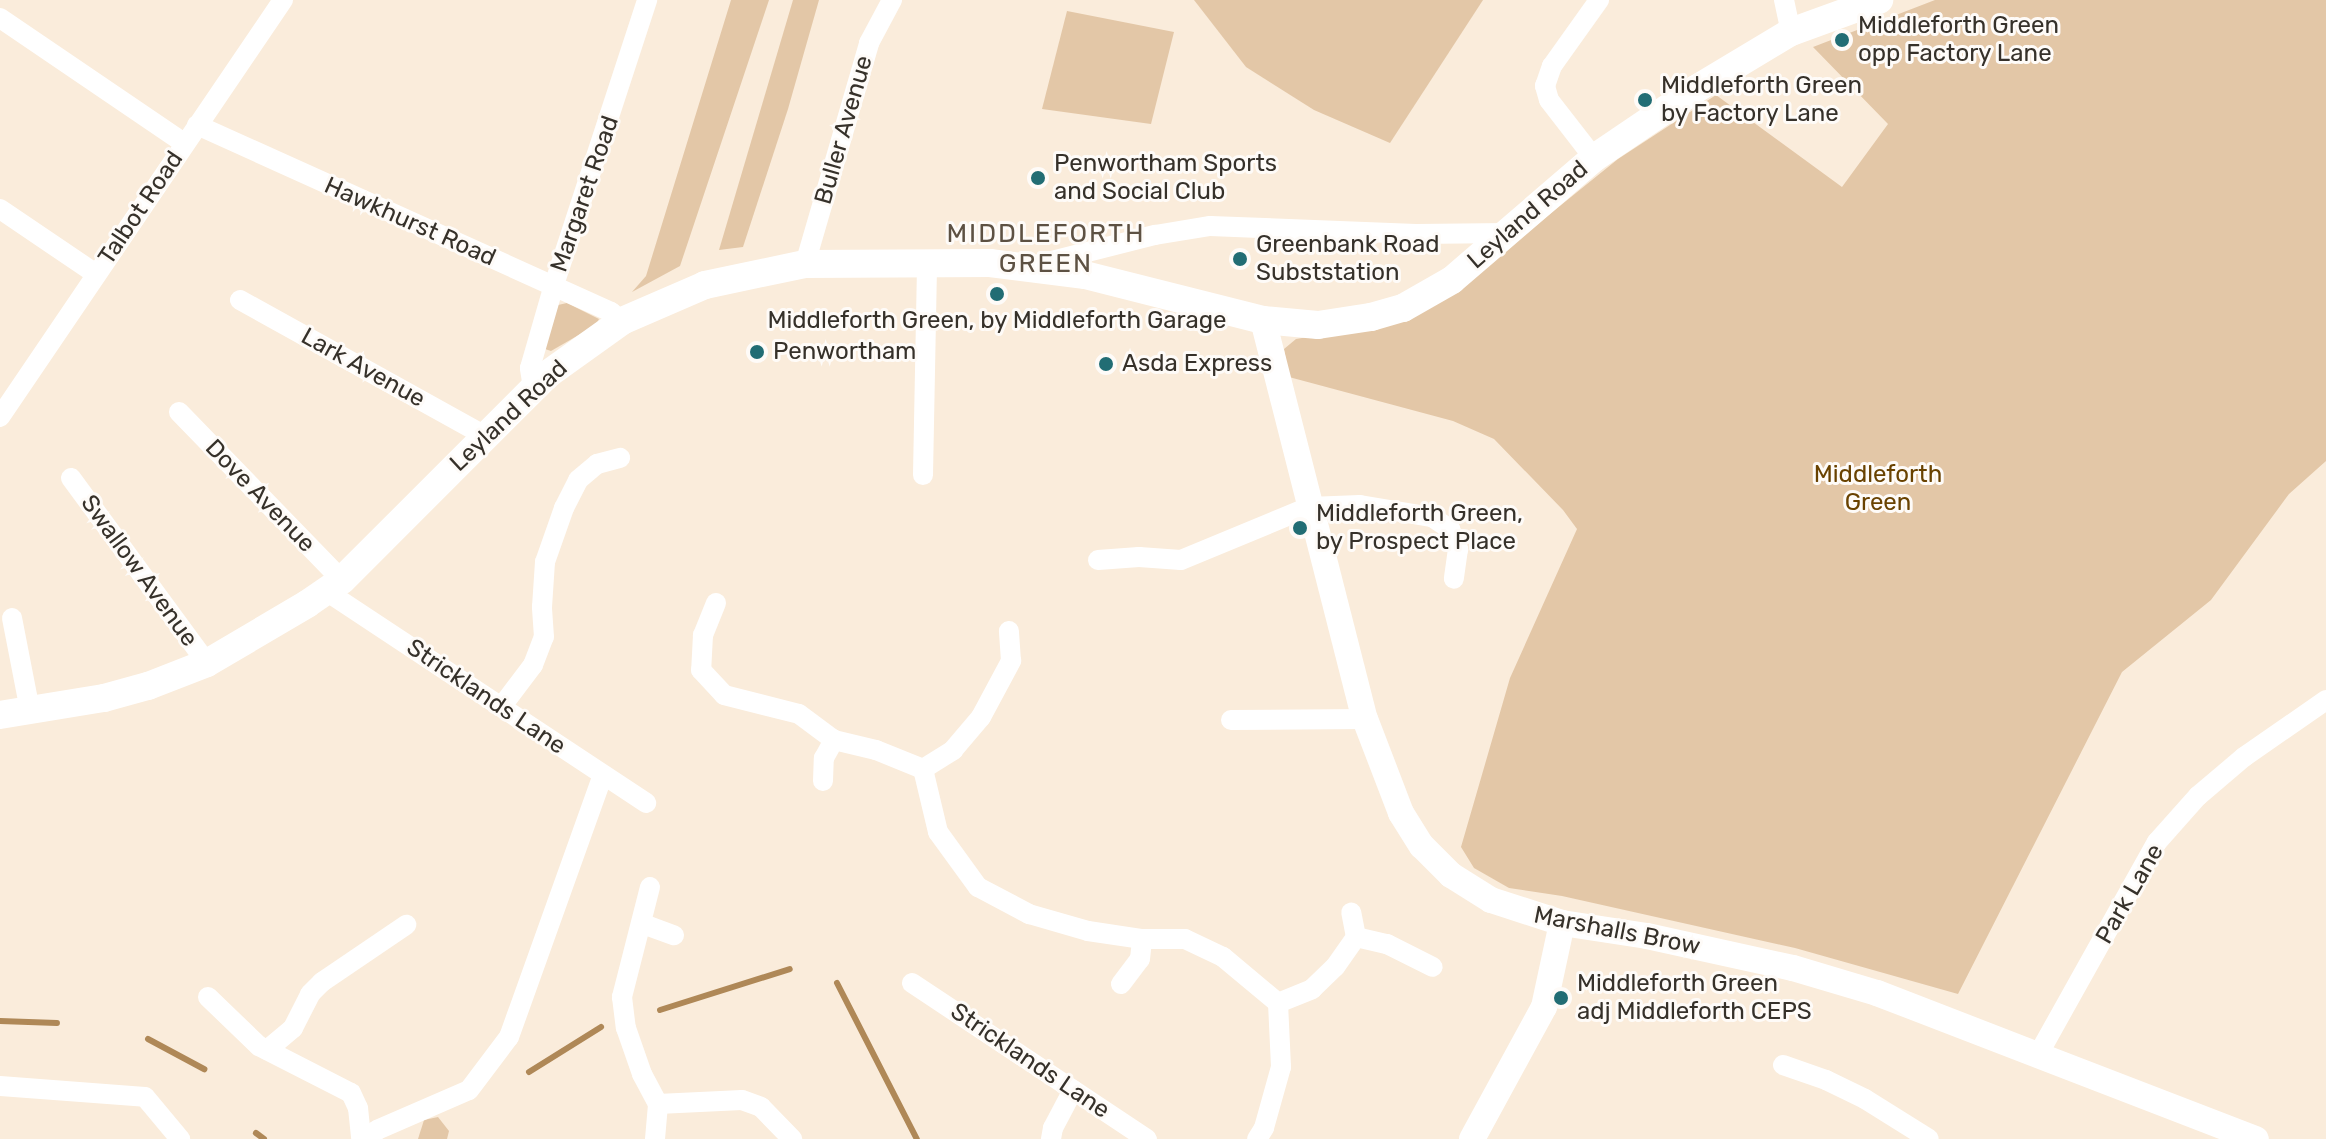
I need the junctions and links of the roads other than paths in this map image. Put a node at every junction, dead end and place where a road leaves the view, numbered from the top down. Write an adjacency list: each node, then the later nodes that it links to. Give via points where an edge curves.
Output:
1 (283, 0): 9 (street, Talbot Road)
2 (647, 0): 18 (street, Margaret Road)
3 (892, 0): 15 (street, Buller Avenue, via 869,43)
4 (1599, 0): 11 (street, via 1552,66 1545,86 1549,100)
5 (1784, 0): 8 (street)
6 (1879, 0): 8 (main road, Leyland Road)
7 (0, 18): 10 (street)
8 (1791, 32): 11 (main road, Leyland Road)
9 (197, 125): 10 (street, Talbot Road); 18 (street, Hawkhurst Road)
10 (184, 143): 17 (street, Talbot Road)
11 (1594, 158): 13 (main road, Leyland Road)
12 (0, 209): 17 (street)
13 (1509, 233): 16 (street, via 1210,226); 20 (main road, Leyland Road, via 1452,280 1403,308 1344,323)
14 (927, 263): 15 (main road, Leyland Road); 16 (main road, Leyland Road); 27 (street)
15 (805, 264): 21 (main road, Leyland Road, via 705,285)
16 (1032, 266): 20 (main road, Leyland Road)
17 (96, 274): 24 (street, Talbot Road)
18 (554, 285): 21 (street, Hawkhurst Road); 22 (street, Margaret Road, via 530,368)
19 (240, 300): 25 (street, Lark Avenue)
20 (1263, 320): 29 (street, Marshalls Brow)
21 (622, 321): 22 (main road, Leyland Road)
22 (533, 388): 25 (main road, Leyland Road)
23 (179, 412): 32 (street, Dove Avenue)
24 (0, 417)
25 (485, 436): 32 (main road, Leyland Road)
26 (620, 458): 38 (street, via 597,464 578,480 564,508 545,562 544,637 533,665)
27 (923, 475)
28 (71, 478): 36 (street, Swallow Avenue)
29 (1309, 507): 30 (street, via 1181,560); 31 (street, via 1360,505 1432,517 1450,529 1458,549); 41 (street, Marshalls Brow)
30 (1098, 560)
31 (1454, 579)
32 (334, 585): 36 (main road, Leyland Road); 38 (street, Stricklands Lane)
33 (716, 603): 43 (street, via 703,635 701,670 724,695 799,714)
34 (12, 618): 39 (street)
35 (1009, 631): 44 (street, via 1011,661 981,717 953,750)
36 (207, 663): 39 (main road, Leyland Road, via 104,698)
37 (2326, 700): 62 (street, Park Lane, via 2244,757 2198,796 2157,842)
38 (502, 706): 45 (street, Stricklands Lane)
39 (30, 711): 40 (main road, Leyland Road)
40 (0, 715)
41 (1365, 719): 42 (street); 50 (street, Marshalls Brow, via 1401,813 1436,862 1474,892)
42 (1231, 720)
43 (834, 740): 44 (street); 46 (street, via 824,758)
44 (923, 769): 55 (street, via 938,832 978,887 1029,914)
45 (603, 775): 47 (street, Stricklands Lane); 68 (street, via 509,1037 469,1090)
46 (823, 781)
47 (646, 803)
48 (650, 887): 51 (street)
49 (1351, 912): 54 (street)
50 (1562, 923): 62 (street, Marshalls Brow, via 1793,968); 74 (street, via 1544,1007)
51 (643, 924): 53 (street); 66 (street, via 622,997 626,1028)
52 (406, 925): 61 (street, via 322,982 293,1028)
53 (674, 935)
54 (1356, 937): 56 (street, via 1387,944); 60 (street, via 1312,989)
55 (1142, 939): 58 (street, via 1140,959); 60 (street, via 1185,939 1223,957)
56 (1433, 967)
57 (912, 983): 65 (street, Stricklands Lane)
58 (1121, 984)
59 (208, 997): 61 (street, via 246,1038)
60 (1278, 1003): 73 (street, via 1281,1067)
61 (267, 1050): 68 (street, via 351,1093)
62 (2039, 1053): 76 (street, Marshalls Brow)
63 (1783, 1065): 75 (street, via 1865,1099)
64 (0, 1086): 67 (street, via 145,1097)
65 (1073, 1090): 71 (street); 72 (street, Stricklands Lane)
66 (658, 1104): 69 (street); 70 (street, via 742,1100 761,1107)
67 (180, 1139)
68 (363, 1139)
69 (655, 1139)
70 (792, 1139)
71 (1051, 1139)
72 (1147, 1139)
73 (1257, 1139)
74 (1472, 1139)
75 (1929, 1139)
76 (2256, 1139)

